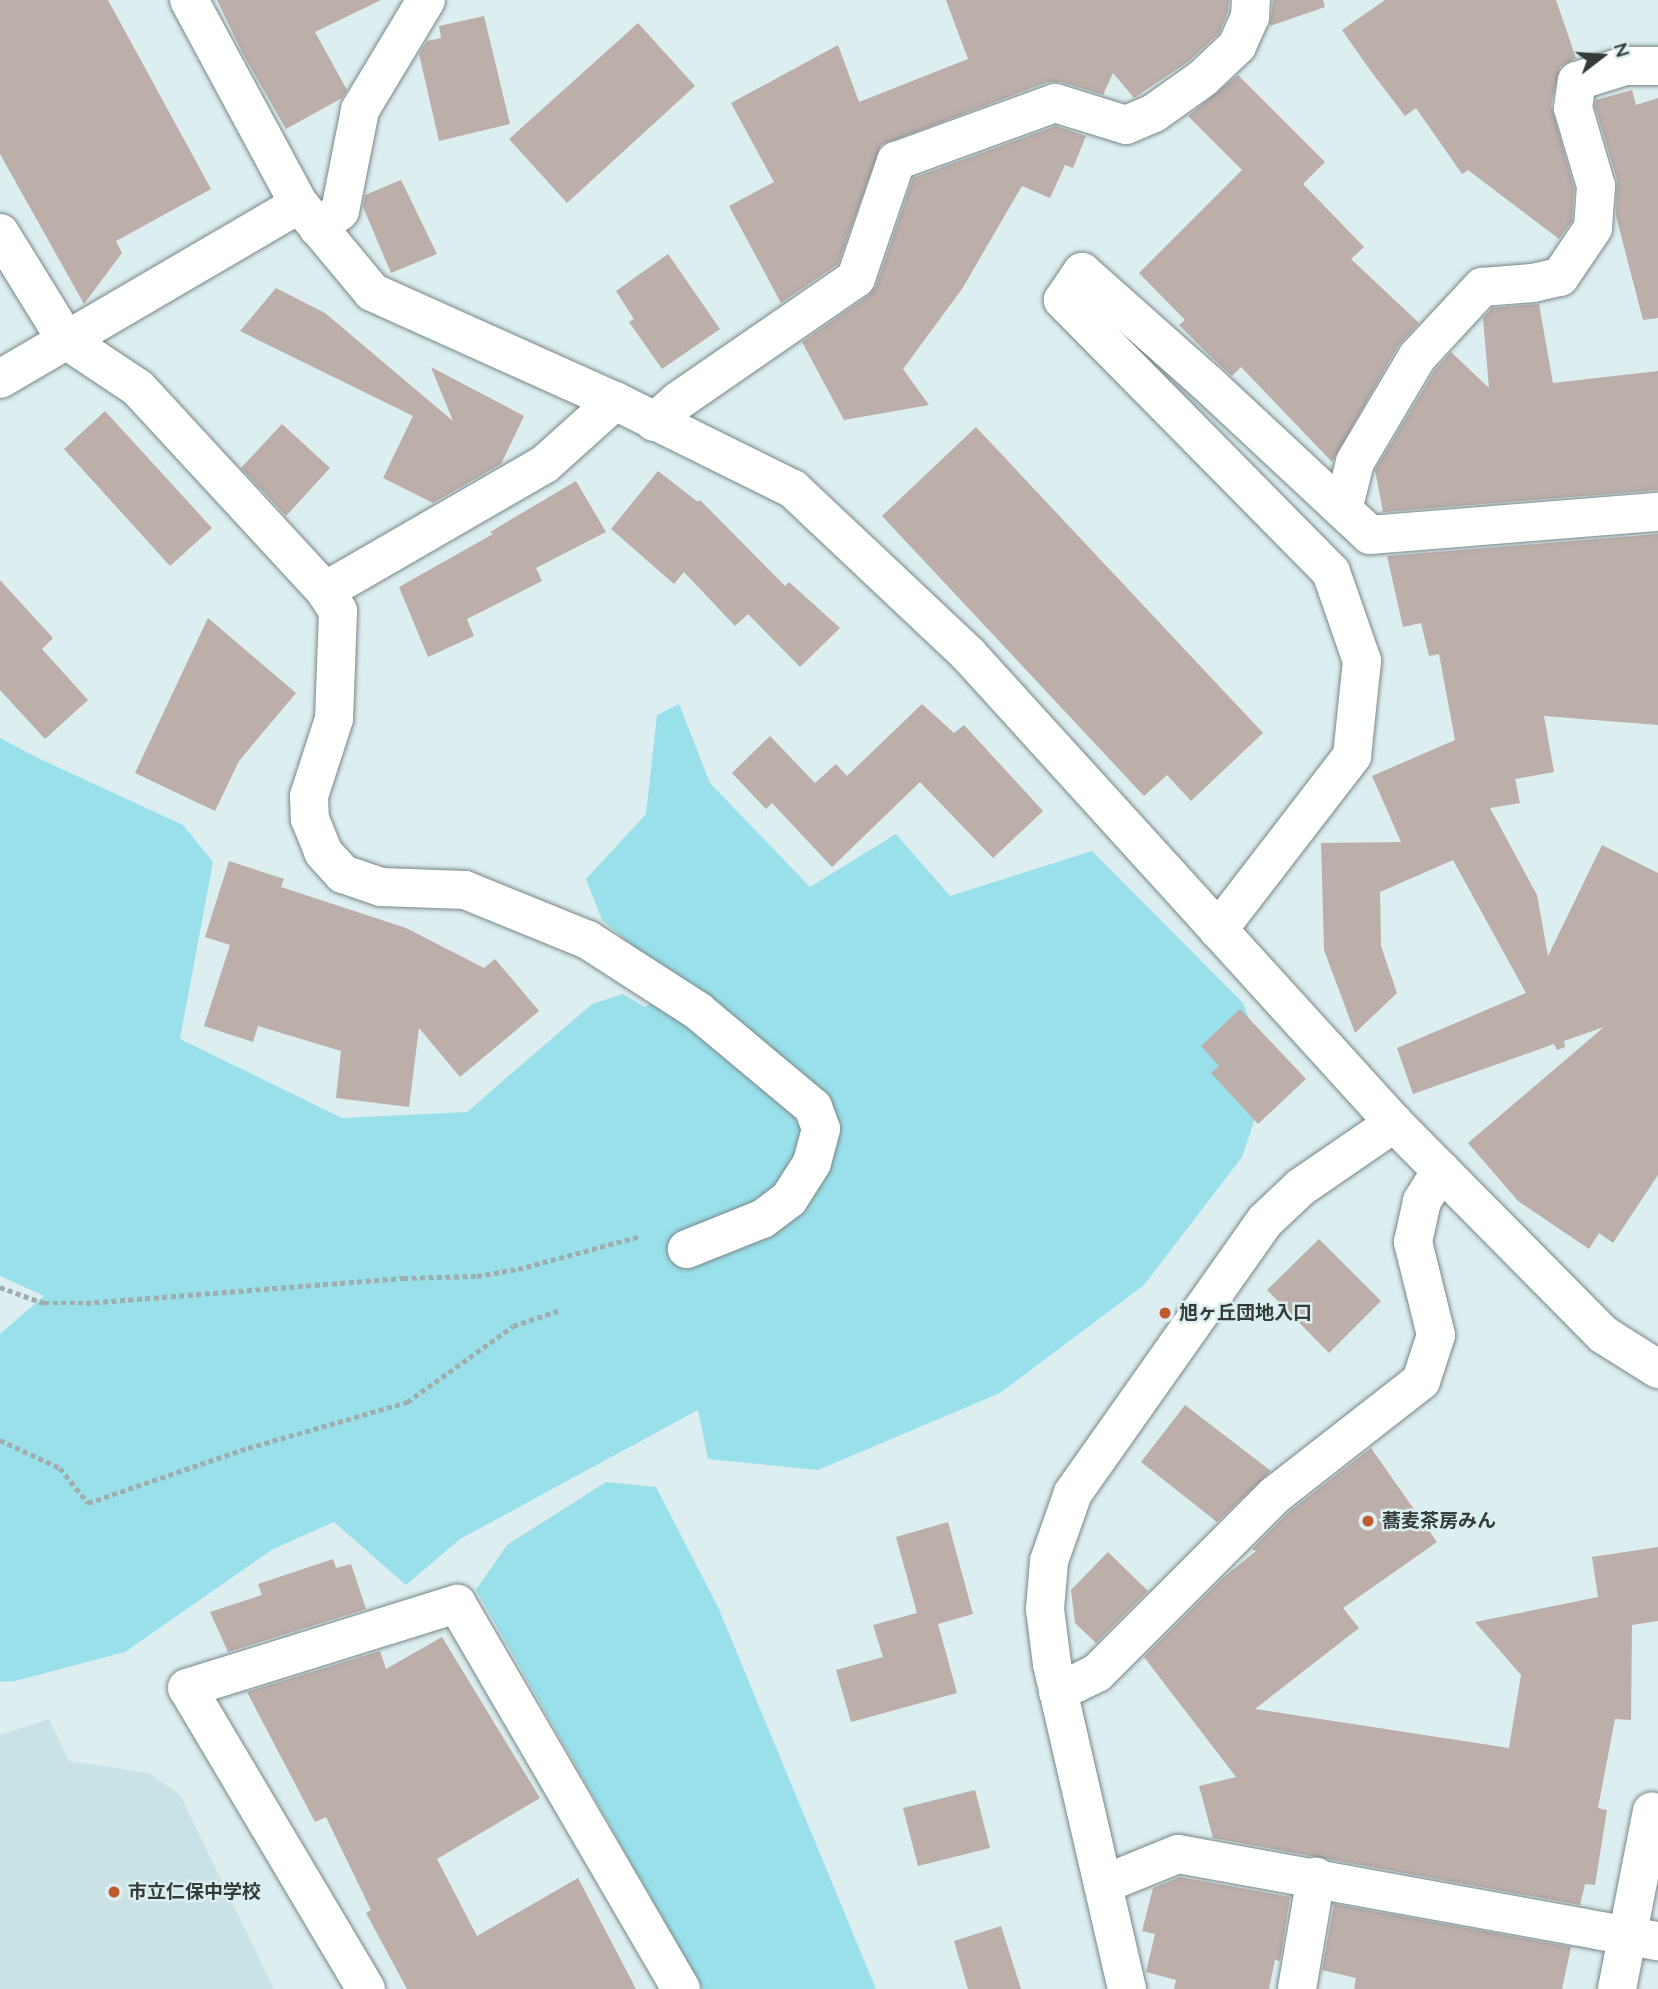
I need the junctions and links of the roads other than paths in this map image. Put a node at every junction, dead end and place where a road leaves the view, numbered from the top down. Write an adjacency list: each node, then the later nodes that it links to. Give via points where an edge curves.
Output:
1 (189, 0): 5 (street)
2 (426, 0): 5 (street, via 360,110 340,211)
3 (1251, 0): 10 (street, via 1250,17 1237,46 1203,78 1154,113 1126,125 1055,103 897,161 856,278)
4 (1658, 66): 11 (street, via 1625,66 1577,81 1573,108 1596,186 1593,229 1560,277 1482,287 1417,357 1354,462)
5 (309, 216): 7 (street); 9 (street, via 372,292)
6 (0, 233): 7 (street)
7 (66, 341): 8 (street); 13 (street, via 138,388)
8 (0, 379)
9 (615, 401): 10 (street); 13 (street, via 545,464)
10 (654, 422): 14 (street, via 793,489 968,654)
11 (1343, 510): 12 (street, via 1370,535); 14 (street, via 1082,272 1063,300 1331,572 1362,661 1352,756)
12 (1658, 512)
13 (326, 592): 17 (street, via 338,611 334,719 309,796 310,819 323,852 343,874 381,887 466,890 589,940 698,1011 813,1107 821,1129 812,1163 789,1199 762,1219)
14 (1219, 930): 15 (street)
15 (1394, 1123): 16 (street); 19 (street, via 1301,1187 1265,1221 1073,1493 1049,1561 1045,1609)
16 (1441, 1171): 18 (street, via 1604,1335); 19 (street, via 1422,1201 1413,1242 1436,1335 1421,1381 1275,1495 1097,1673)
17 (694, 1246)
18 (1658, 1369)
19 (1058, 1692): 22 (street)
20 (1651, 1811): 23 (street)
21 (1316, 1877): 22 (street, via 1178,1854); 23 (street); 27 (street)
22 (1104, 1884): 26 (street)
23 (1643, 1938): 28 (street)
24 (366, 1989): 25 (street, via 187,1688 457,1604)
25 (681, 1989)
26 (1127, 1989)
27 (1297, 1989)
28 (1617, 1989)

